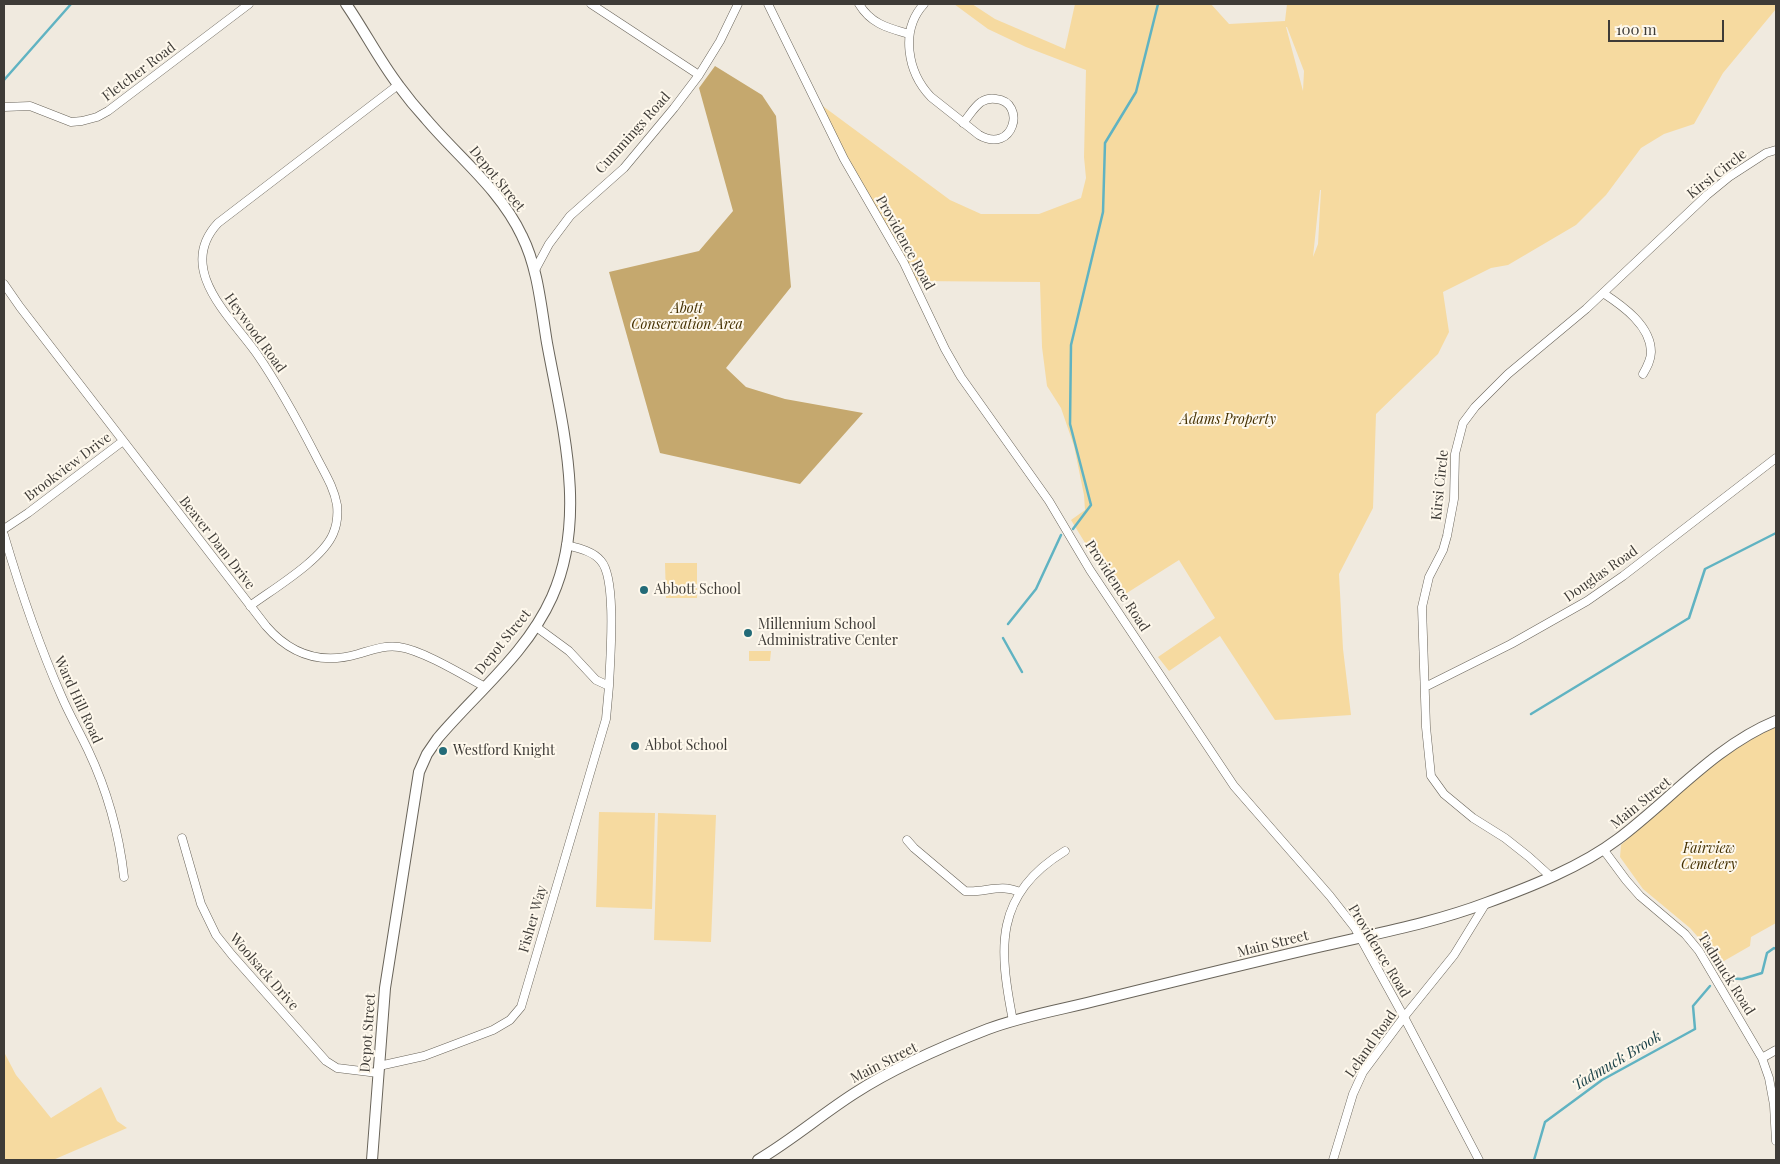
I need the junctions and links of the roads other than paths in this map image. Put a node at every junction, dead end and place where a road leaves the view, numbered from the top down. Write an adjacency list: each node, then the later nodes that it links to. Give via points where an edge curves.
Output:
1 (249, 4): 11 (street, Fletcher Road, via 98,117 71,122 30,106)
2 (346, 4): 10 (main road, Depot Street)
3 (591, 4): 9 (street)
4 (738, 4): 9 (street, Cummings Road)
5 (768, 4): 37 (street, Providence Road, via 844,159 904,263 945,349 972,394 1049,501 1090,570 1234,786 1330,896)
6 (858, 4): 8 (street, via 872,20)
7 (924, 4): 8 (street, via 916,14)
8 (909, 34): 12 (street, via 910,55 920,83 930,97)
9 (699, 75): 14 (street, Cummings Road, via 624,168 570,216)
10 (398, 85): 14 (main road, Depot Street, via 504,206 522,235); 23 (street, Heywood Road, via 218,223 208,235 203,250 203,270 212,294 256,352 283,396 329,480 337,505 336,526 324,548 308,564)
11 (4, 107)
12 (963, 122): 12 (street, via 980,103 993,98 1010,107 1014,120 1010,132 1000,140 980,136)
13 (1776, 150): 16 (street, Kirsi Circle, via 1729,177)
14 (535, 270): 22 (main road, Depot Street, via 565,444 570,504)
15 (4, 284): 18 (street, Beaver Dam Drive)
16 (1604, 293): 17 (street, via 1628,313 1648,337 1651,353); 27 (street, Kirsi Circle, via 1508,374 1463,423 1455,454 1454,499 1448,536 1428,580 1422,606)
17 (1643, 374)
18 (123, 441): 20 (street, Brookview Drive); 23 (street, Beaver Dam Drive)
19 (1776, 458): 27 (street, Douglas Road, via 1588,601)
20 (4, 529)
21 (4, 534): 34 (street, Ward Hill Road, via 42,651 107,798)
22 (566, 545): 24 (main road, Depot Street, via 558,582); 25 (street, Fisher Way, via 592,554 606,568 611,594)
23 (250, 606): 26 (street, Beaver Dam Drive, via 278,639 305,655 337,658 381,647 401,647)
24 (536, 626): 25 (street, via 568,651 596,680); 26 (main road, Depot Street)
25 (609, 686): 42 (street, Fisher Way, via 606,719 518,1011 503,1025 444,1049)
26 (485, 687): 42 (main road, Depot Street, via 438,738 419,772 386,976)
27 (1425, 687): 33 (street, Kirsi Circle, via 1429,768 1433,780 1472,818 1505,838)
28 (1776, 721): 31 (main road, Main Street, via 1726,749)
29 (182, 838): 42 (street, Woolsack Drive, via 201,904 216,935 232,955 326,1061 338,1068)
30 (907, 840): 35 (street, via 965,891 1004,887)
31 (1604, 849): 33 (main road, Main Street); 41 (street, Tadmuck Road, via 1640,896 1685,934 1699,951)
32 (1065, 852): 35 (street, via 1041,868)
33 (1550, 876): 36 (main road, Main Street)
34 (124, 877)
35 (1020, 892): 39 (street, via 1006,926 1004,944 1006,983)
36 (1486, 903): 37 (main road, Main Street, via 1434,921); 38 (street, Leland Road, via 1454,955)
37 (1360, 937): 38 (street, Providence Road); 39 (main road, Main Street)
38 (1404, 1017): 46 (street, Leland Road, via 1373,1058 1352,1094); 47 (street, Providence Road)
39 (1013, 1021): 45 (main road, Main Street, via 971,1036 877,1080)
40 (1776, 1050): 41 (street)
41 (1762, 1058): 43 (street, Tadmuck Road, via 1774,1105)
42 (378, 1070): 44 (main road, Depot Street)
43 (1776, 1141)
44 (372, 1160)
45 (758, 1160)
46 (1333, 1160)
47 (1479, 1160)

